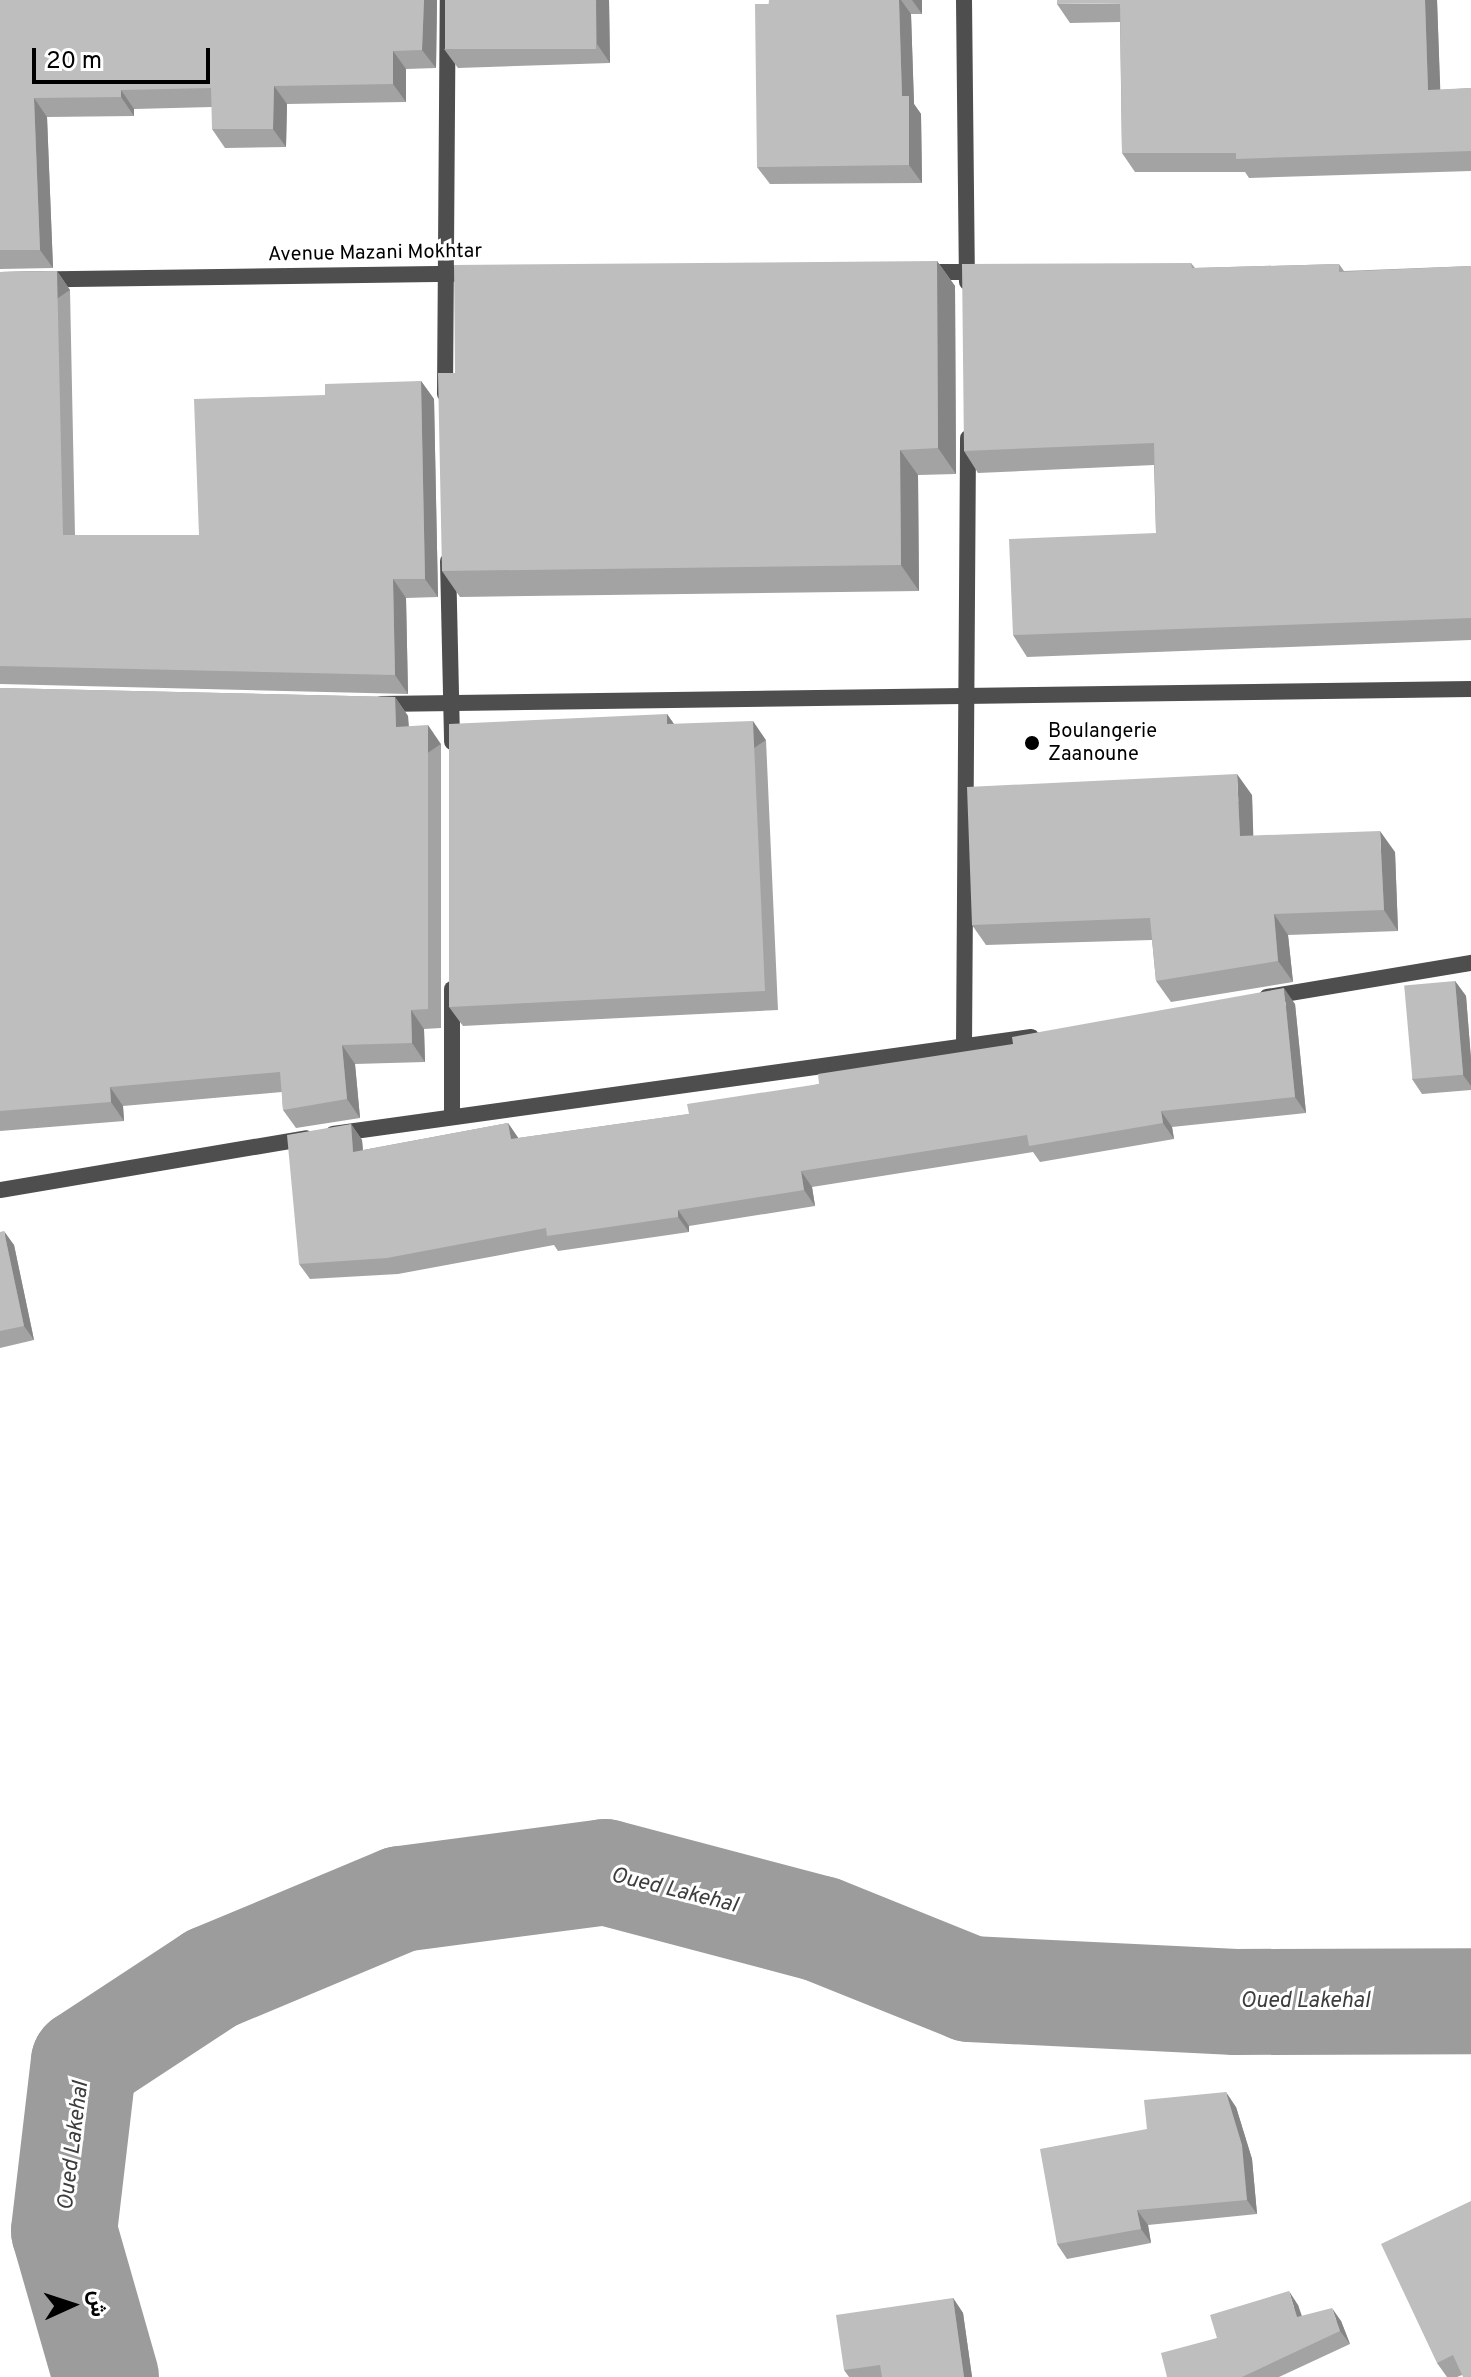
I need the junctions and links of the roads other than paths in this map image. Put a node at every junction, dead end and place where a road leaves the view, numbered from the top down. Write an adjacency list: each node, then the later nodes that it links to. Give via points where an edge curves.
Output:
1 (448, 0): 6 (street)
2 (964, 0): 4 (street)
3 (903, 272): 4 (street)
4 (967, 272): 5 (street); 9 (street)
5 (998, 272)
6 (442, 273): 7 (street, Avenue Mazani Mokhtar); 8 (street, Avenue Mazani Mokhtar); 10 (street)
7 (490, 273)
8 (0, 280)
9 (967, 303)
10 (445, 412)
11 (968, 412): 14 (street)
12 (448, 536): 16 (street)
13 (1471, 689): 14 (street)
14 (969, 693): 16 (street); 22 (street)
15 (358, 704): 16 (street)
16 (452, 706): 17 (street)
17 (452, 753)
18 (1471, 963): 20 (street)
19 (452, 972): 23 (street)
20 (1256, 999)
21 (1056, 1033): 22 (street)
22 (964, 1048): 23 (street)
23 (452, 1113): 24 (street)
24 (0, 1190)

